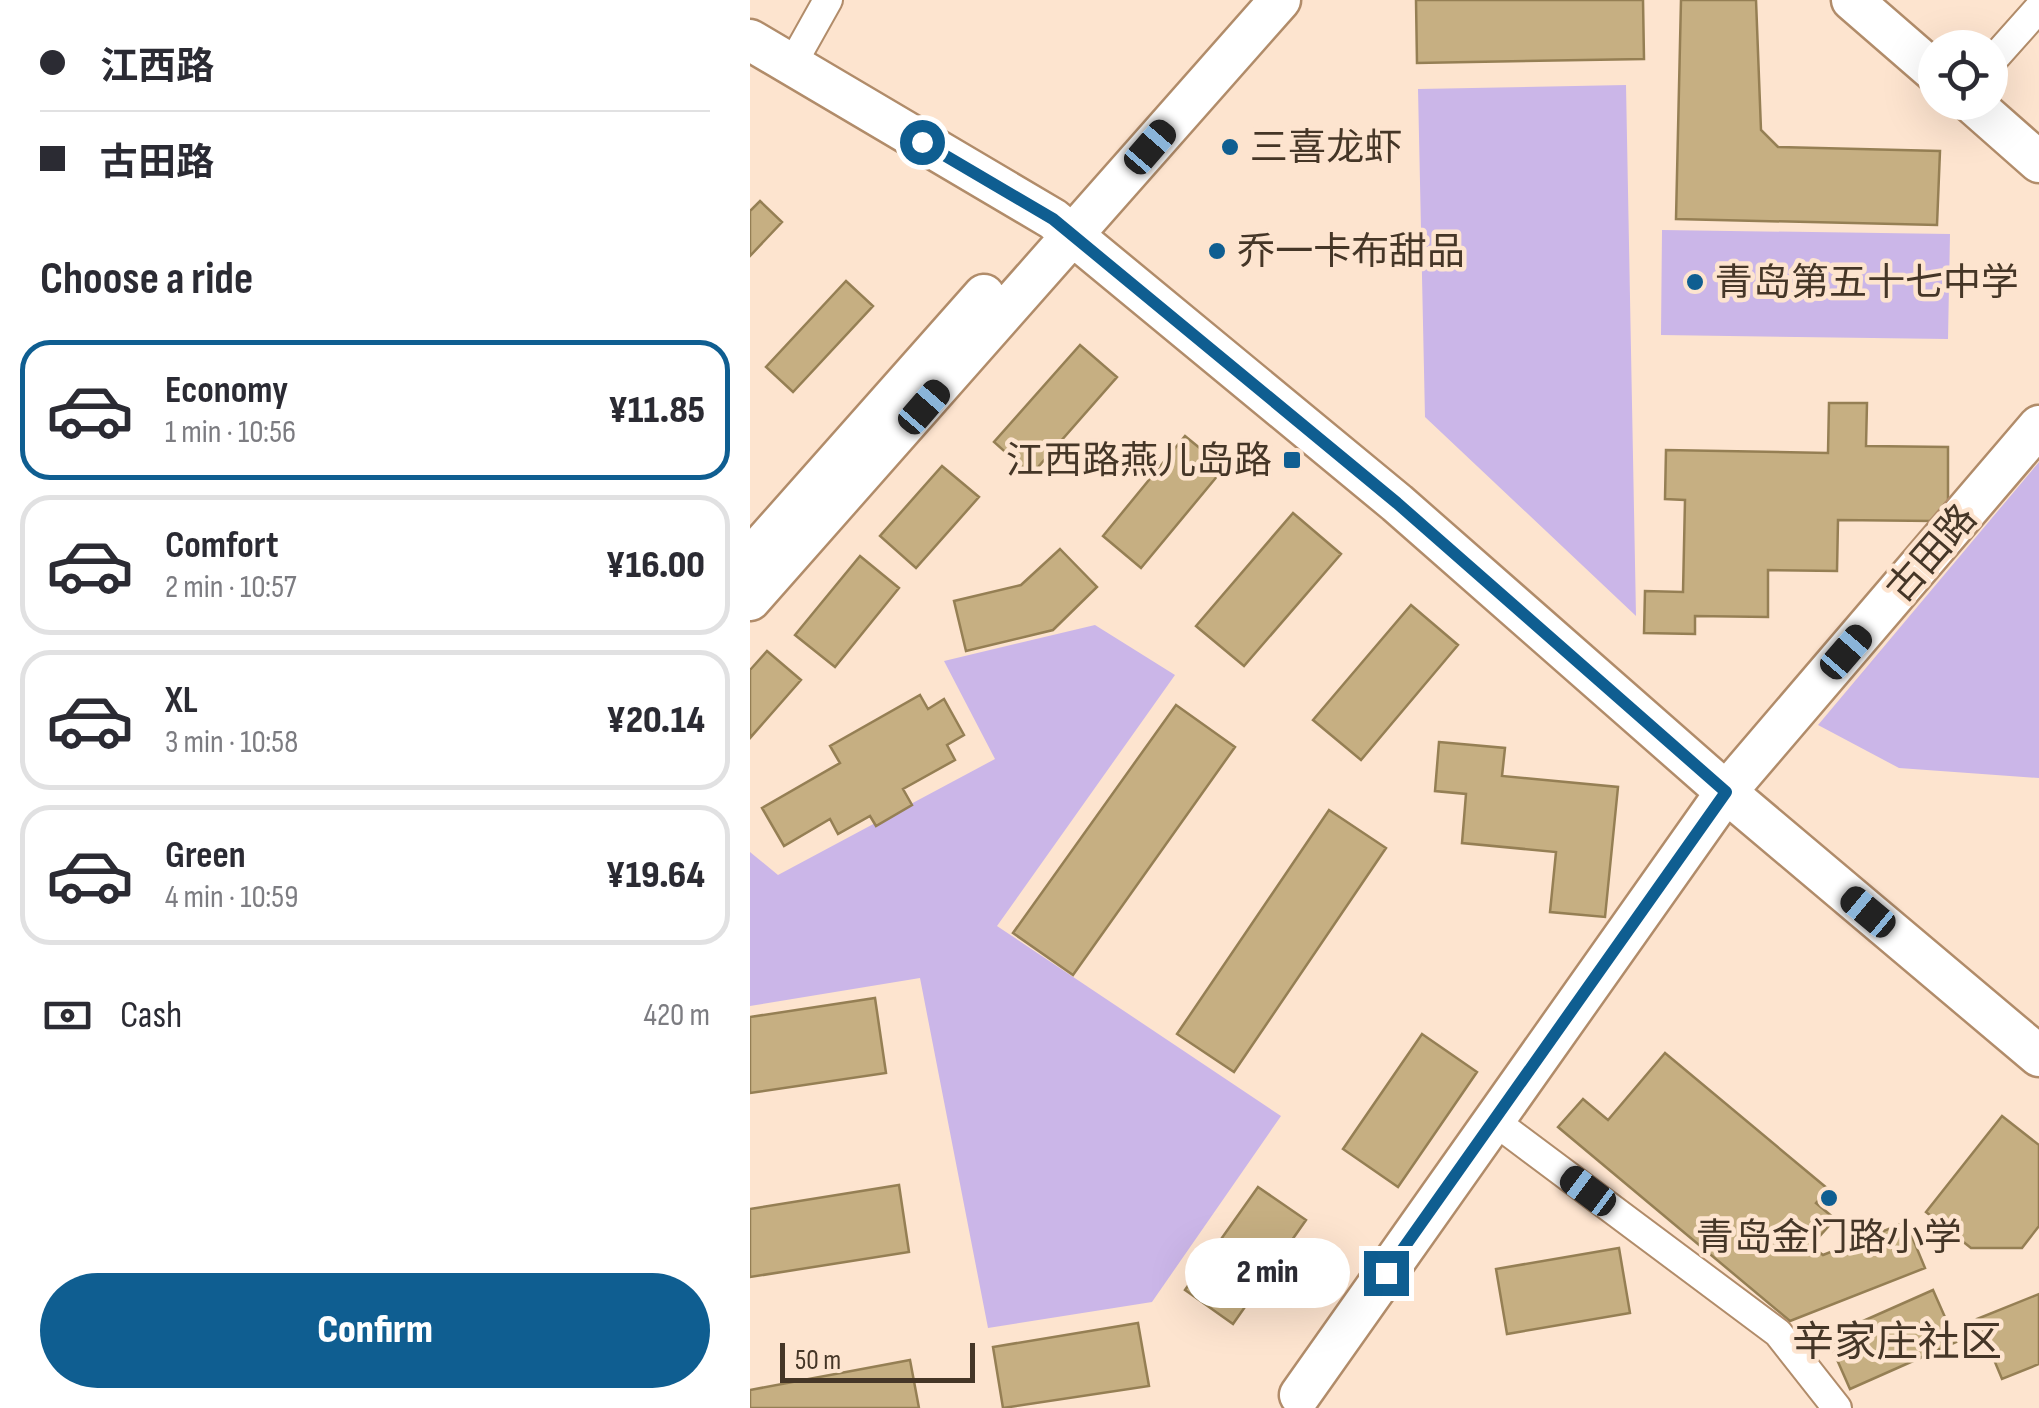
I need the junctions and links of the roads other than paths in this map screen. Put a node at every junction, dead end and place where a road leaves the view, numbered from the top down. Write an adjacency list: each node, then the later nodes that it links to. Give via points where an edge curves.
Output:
1 (828, 0): 9 (street)
2 (1245, 0): 12 (main road)
3 (1280, 0): 12 (main road)
4 (1856, 1): 8 (main road)
5 (2039, 8): 7 (street)
6 (750, 40): 9 (main road)
7 (2008, 43)
8 (1918, 57)
9 (791, 66): 12 (main road)
10 (1991, 120): 11 (main road)
11 (2039, 162)
12 (1063, 227): 14 (main road); 15 (main road); 16 (main road, via 1397,503)
13 (2039, 426): 16 (main road, 古田路)
14 (750, 558)
15 (750, 600)
16 (1726, 792): 17 (main road); 18 (main road, 古田路)
17 (2039, 1056)
18 (1494, 1120): 19 (main road, 古田路); 20 (street, via 1778,1333)
19 (1301, 1401)
20 (1838, 1408)

